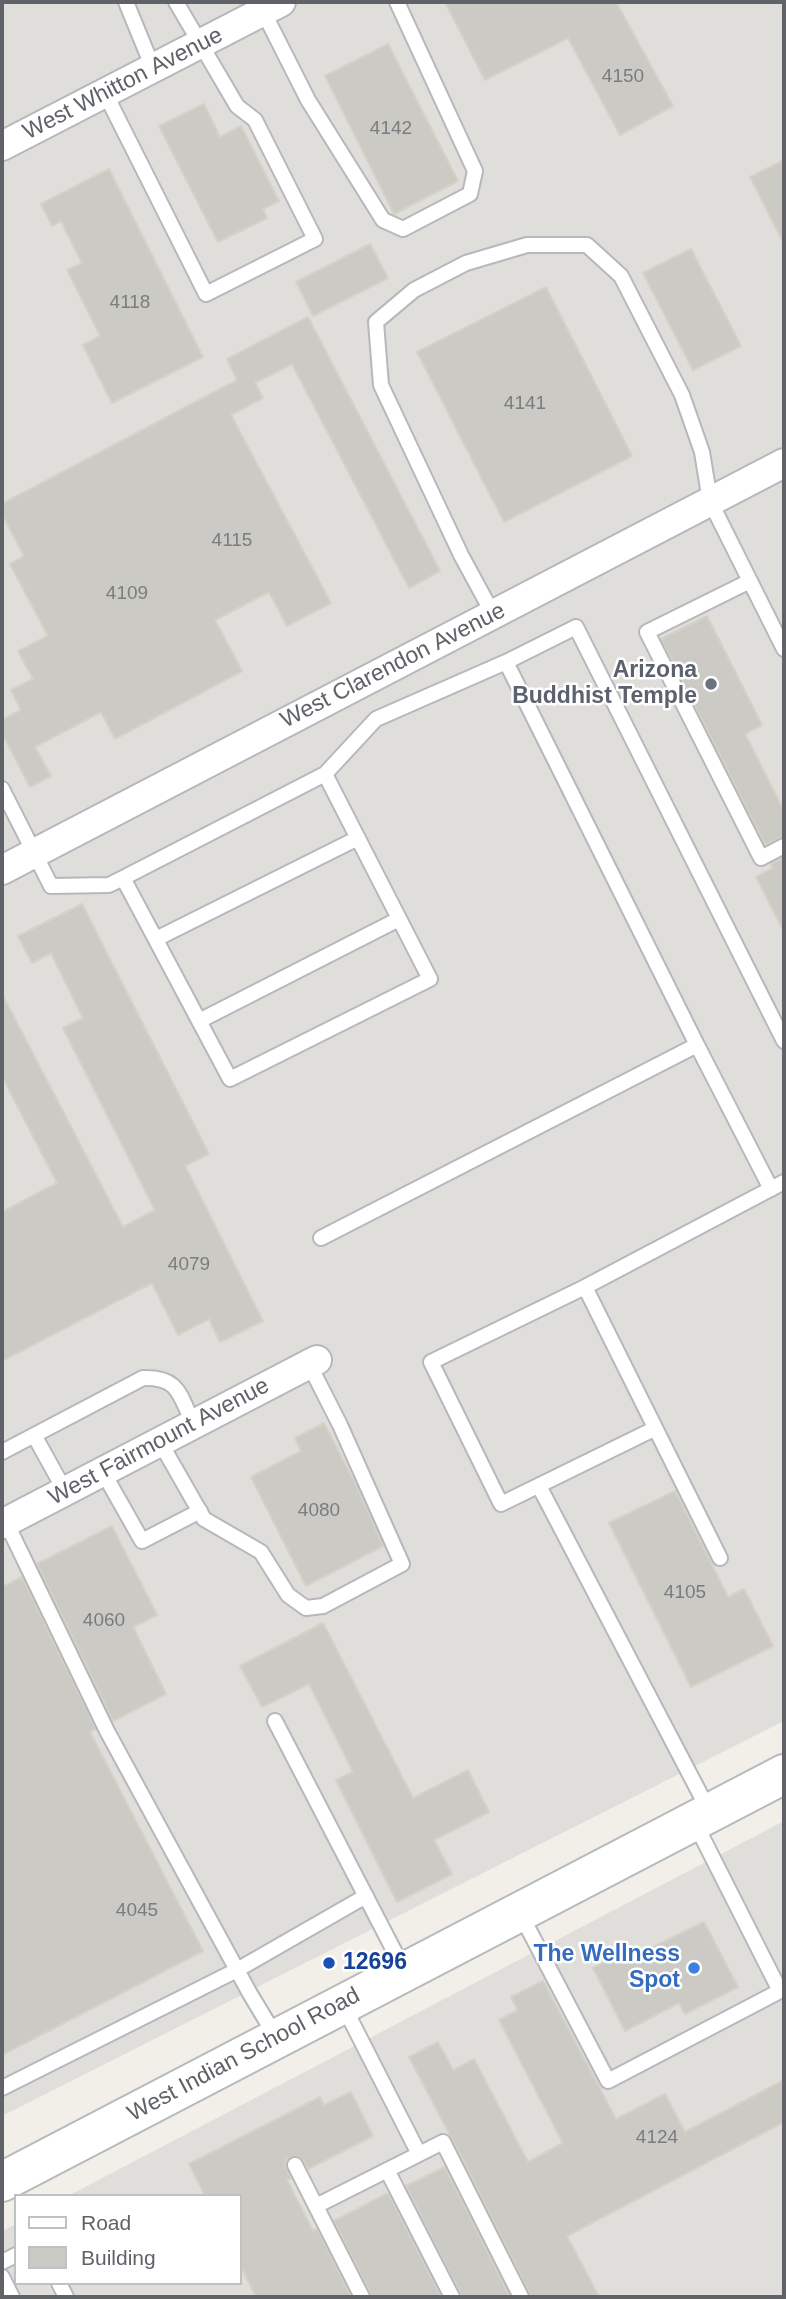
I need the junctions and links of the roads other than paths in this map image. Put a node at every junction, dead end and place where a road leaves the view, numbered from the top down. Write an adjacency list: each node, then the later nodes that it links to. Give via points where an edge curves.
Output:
1 (126, 2): 6 (lane)
2 (176, 2): 5 (lane)
3 (397, 2): 4 (lane, via 475,171 470,194 403,229 383,220 309,100)
4 (272, 6): 5 (street, West Whitton Avenue)
5 (201, 43): 6 (street, West Whitton Avenue); 7 (lane, via 237,106 255,120 315,239 206,294)
6 (153, 68): 7 (street, West Whitton Avenue)
7 (105, 93): 8 (street, West Whitton Avenue)
8 (2, 146)
9 (784, 463): 10 (street, West Clarendon Avenue)
10 (710, 501): 11 (lane); 12 (street, West Clarendon Avenue); 12 (lane, via 702,452 682,395 621,276 587,245 527,245 466,263 414,290 376,322 381,384)
11 (750, 581): 13 (lane); 18 (lane, via 647,632 761,858)
12 (493, 614): 19 (street, West Clarendon Avenue)
13 (784, 649)
14 (506, 662): 15 (lane, via 376,719); 25 (lane, via 576,627); 26 (lane)
15 (326, 774): 17 (lane); 21 (lane)
16 (2, 789): 19 (lane)
17 (358, 838): 22 (lane); 23 (lane)
18 (784, 846)
19 (34, 853): 20 (street, West Clarendon Avenue); 21 (lane, via 51,886 109,885)
20 (2, 870)
21 (123, 878): 23 (lane)
22 (399, 919): 24 (lane); 24 (lane, via 430,979 230,1079)
23 (156, 939): 24 (lane)
24 (200, 1021)
25 (784, 1041)
26 (697, 1045): 27 (lane); 28 (lane)
27 (778, 1186): 29 (lane)
28 (321, 1238)
29 (585, 1287): 32 (lane); 37 (lane, via 431,1362 501,1504)
30 (313, 1362): 31 (street, West Fairmount Avenue); 39 (lane, via 402,1564 323,1606 306,1608 289,1595 261,1552 204,1519)
31 (194, 1424): 33 (lane, via 173,1383 144,1378); 34 (street, West Fairmount Avenue)
32 (654, 1429): 37 (lane); 41 (lane)
33 (34, 1435): 35 (lane); 38 (lane)
34 (160, 1441): 36 (street, West Fairmount Avenue); 39 (lane)
35 (2, 1452)
36 (103, 1472): 38 (street, West Fairmount Avenue); 39 (lane, via 142,1541)
37 (540, 1486): 44 (lane)
38 (65, 1492): 40 (street, West Fairmount Avenue)
39 (200, 1511)
40 (4, 1523): 47 (lane, via 107,1731)
41 (720, 1558)
42 (275, 1721): 45 (lane)
43 (784, 1774): 44 (main road, West Indian School Road)
44 (702, 1817): 46 (main road, West Indian School Road); 46 (lane, via 780,1991 608,2081)
45 (366, 1896): 47 (lane); 48 (lane)
46 (519, 1912): 48 (main road, West Indian School Road)
47 (237, 1970): 50 (lane); 51 (lane)
48 (405, 1971): 49 (main road, West Indian School Road)
49 (343, 2004): 50 (main road, West Indian School Road); 52 (lane)
50 (277, 2038): 55 (main road, West Indian School Road)
51 (2, 2088)
52 (419, 2154): 54 (lane); 61 (lane, via 443,2142)
53 (295, 2165): 56 (lane)
54 (387, 2170): 56 (lane); 60 (lane)
55 (6, 2183)
56 (316, 2206): 59 (lane)
57 (2, 2277): 58 (lane)
58 (12, 2297)
59 (362, 2297)
60 (452, 2297)
61 (521, 2297)

